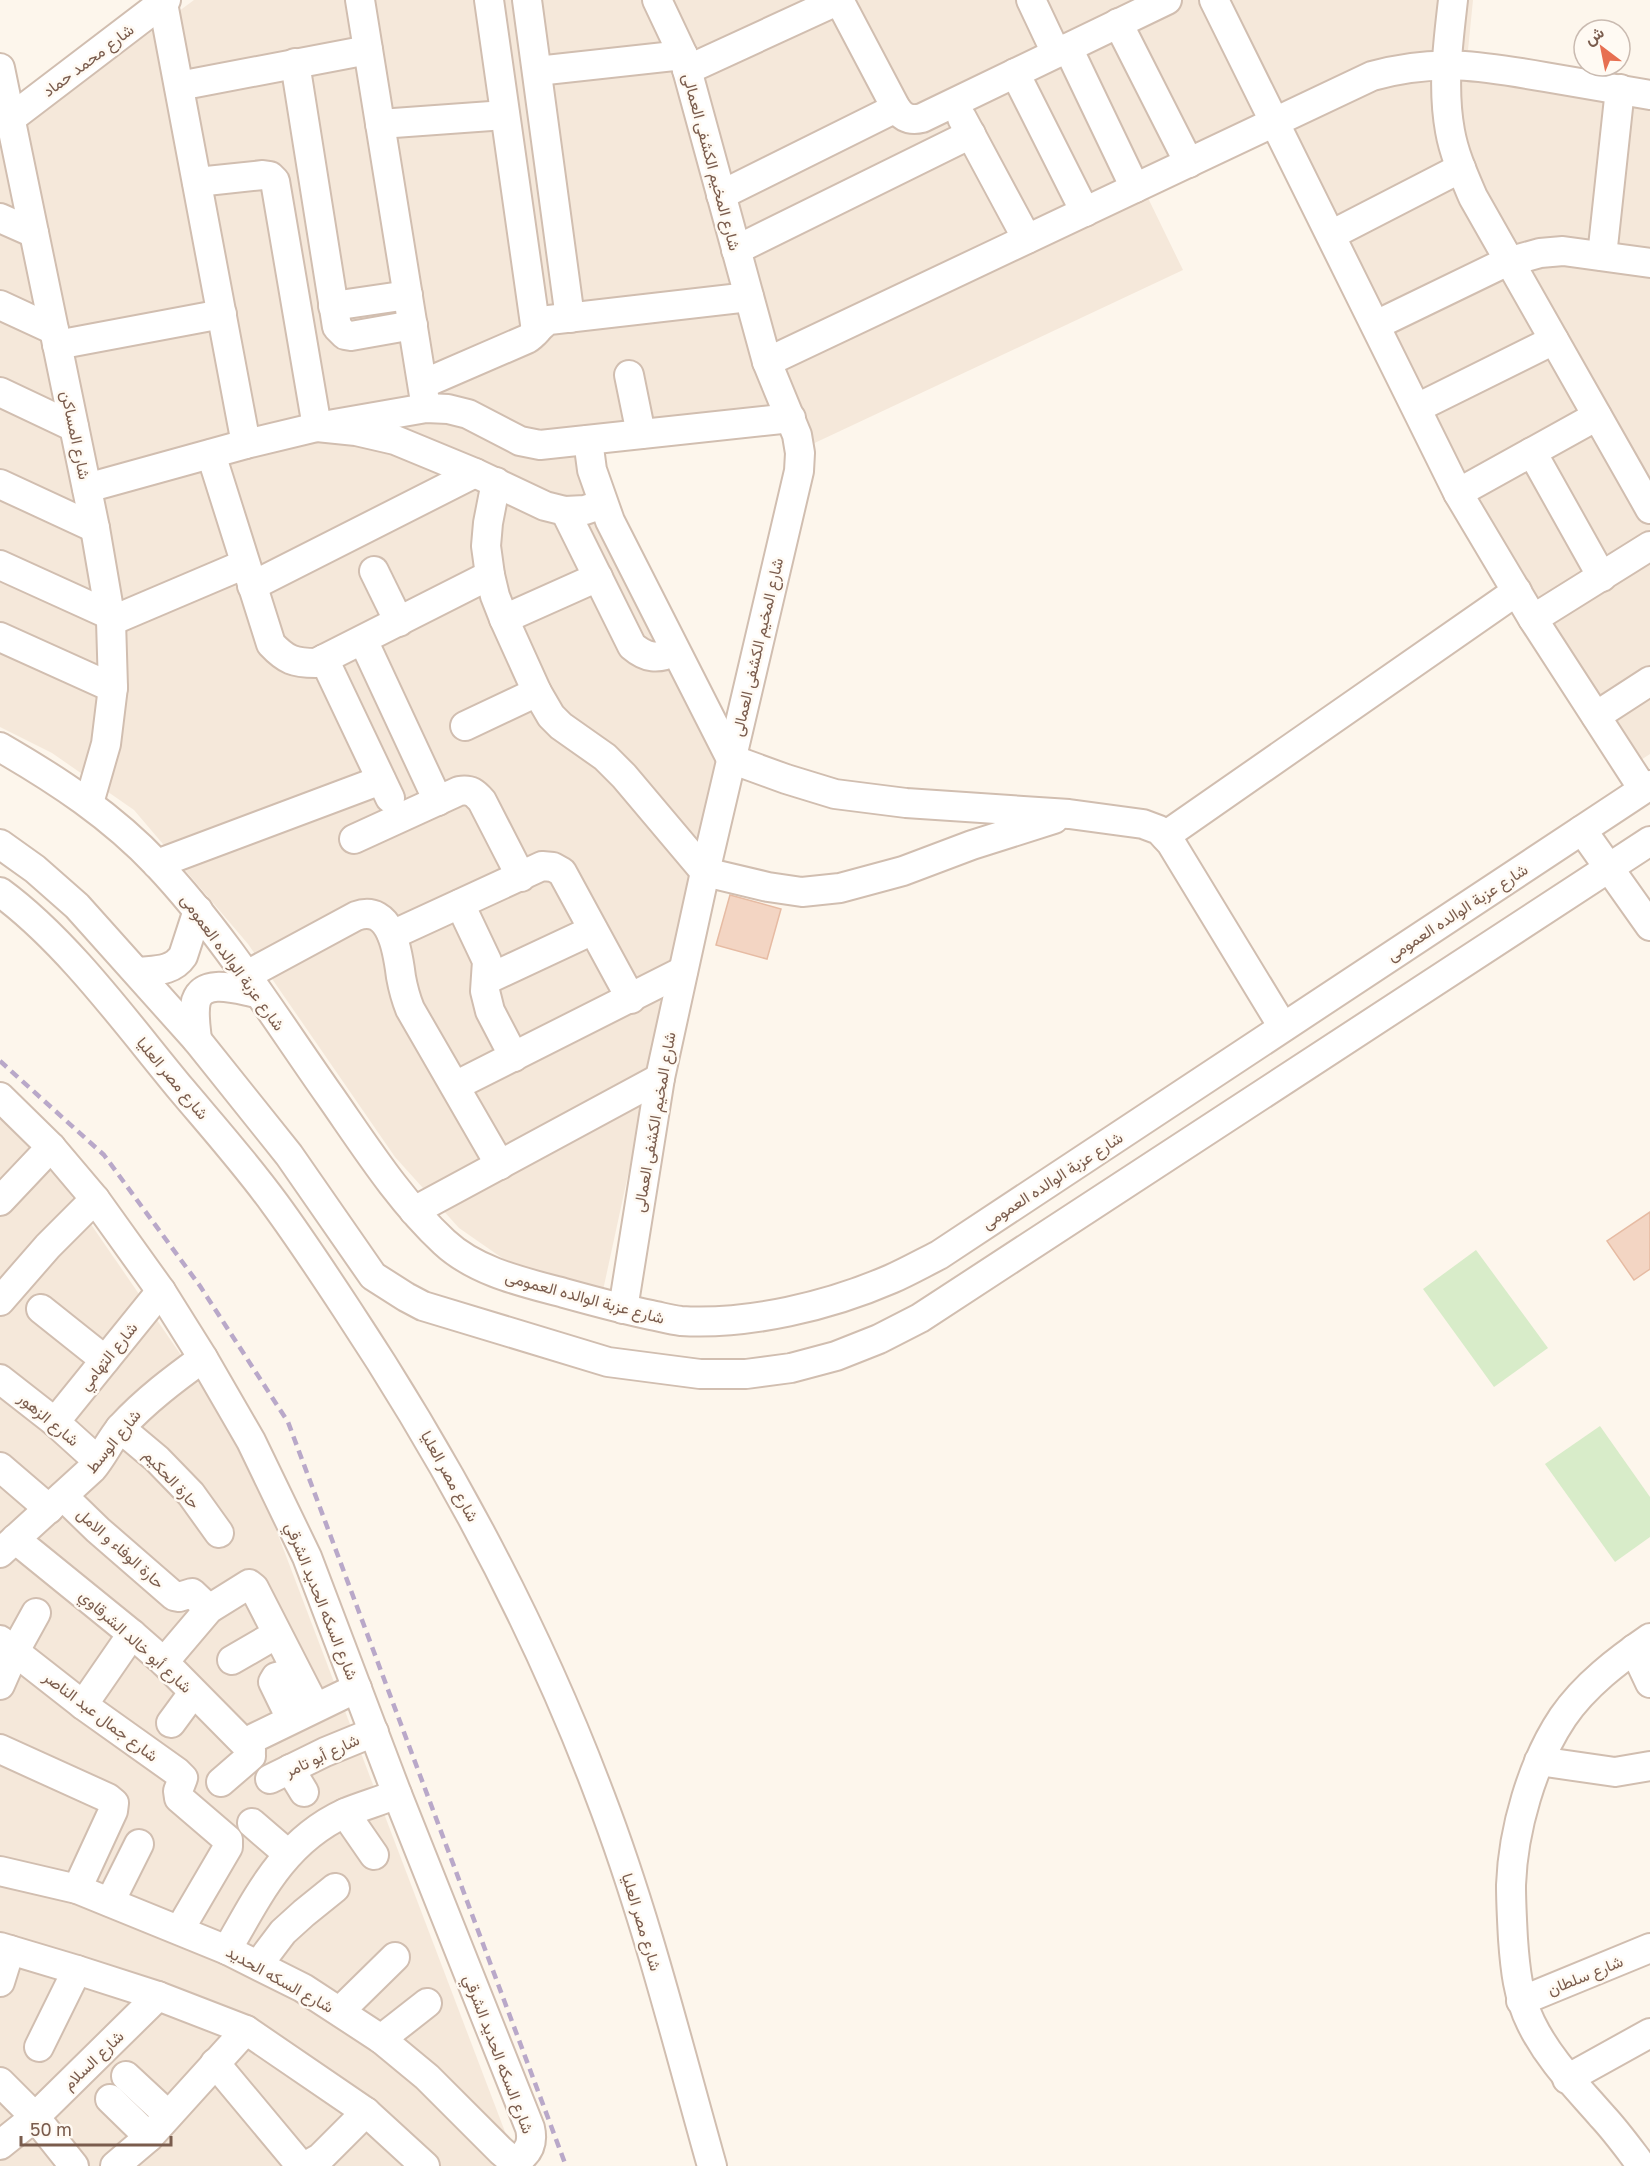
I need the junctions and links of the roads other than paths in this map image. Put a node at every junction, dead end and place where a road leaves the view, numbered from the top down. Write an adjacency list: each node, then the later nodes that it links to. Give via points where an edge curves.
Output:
1 (360, 0): 12 (street)
2 (489, 0): 25 (street)
3 (527, 0): 18 (street)
4 (657, 0): 15 (street, شارع المخيم الكشفى العمالى)
5 (839, 0): 15 (street); 24 (street)
6 (1031, 0): 13 (street)
7 (1167, 0): 11 (street)
8 (1214, 0): 27 (street)
9 (1453, 0): 16 (street)
10 (164, 1): 20 (street); 26 (street, شارع محمد حماد)
11 (1118, 24): 13 (street); 30 (street)
12 (368, 50): 14 (street); 28 (street)
13 (1062, 51): 19 (street); 33 (street)
14 (296, 63): 20 (street); 48 (street)
15 (685, 63): 18 (street); 34 (street, شارع المخيم الكشفى العمالى)
16 (1446, 64): 21 (street, via 1482,66); 27 (street, via 1394,69 1372,76); 31 (street, via 1450,132)
17 (0, 68): 26 (street, شارع المساكن)
18 (537, 71): 49 (street)
19 (1015, 73): 23 (street); 35 (street)
20 (178, 86): 32 (street)
21 (1620, 89): 22 (street); 41 (street)
22 (1650, 95)
23 (954, 103): 24 (street, via 912,121); 29 (street)
24 (896, 108): 34 (street)
25 (505, 115): 28 (street); 53 (street)
26 (5, 117): 37 (street, شارع المساكن)
27 (1275, 122): 30 (street); 38 (street)
28 (380, 124): 44 (street)
29 (971, 134): 39 (street); 40 (street)
30 (1188, 163): 33 (street)
31 (1461, 168): 38 (street); 42 (street)
32 (197, 182): 47 (street); 52 (street, via 263,175 275,181)
33 (1135, 188): 35 (street)
34 (721, 195): 40 (street, شارع المخيم الكشفى العمالى)
35 (1085, 212): 39 (street)
36 (0, 218): 37 (street)
37 (34, 233): 54 (street, شارع المساكن)
38 (1331, 235): 51 (street)
39 (1027, 239): 56 (street)
40 (736, 250): 45 (street, شارع المخيم الكشفى العمالى)
41 (1602, 256): 42 (street, via 1563,251); 43 (street)
42 (1510, 261): 51 (street); 55 (street)
43 (1650, 263)
44 (408, 295): 48 (street); 50 (street)
45 (749, 297): 49 (street); 56 (street, شارع المخيم الكشفى العمالى)
46 (0, 305): 54 (street)
47 (222, 314): 54 (street); 67 (street)
48 (334, 315): 50 (street, via 340,331 351,336); 52 (street)
49 (570, 318): 53 (street, via 549,320)
50 (413, 325): 59 (street)
51 (1376, 325): 60 (street)
52 (300, 327): 64 (street)
53 (536, 331): 59 (street)
54 (56, 337): 63 (street, شارع المساكن)
55 (1554, 340): 60 (street); 61 (street)
56 (767, 362): 62 (street, شارع المخيم الكشفى العمالى)
57 (629, 375): 65 (street)
58 (0, 392): 63 (street)
59 (424, 396): 64 (street); 66 (street, via 520,441 540,445)
60 (1417, 408): 73 (street)
61 (1598, 416): 68 (street); 75 (street)
62 (790, 418): 65 (street); 100 (street, شارع المخيم الكشفى العمالى, via 797,435 799,471)
63 (74, 427): 72 (street, شارع المساكن)
64 (317, 427): 67 (street); 70 (street, via 395,440)
65 (641, 434): 66 (street)
66 (588, 440): 74 (street)
67 (246, 444): 69 (street)
68 (1532, 452): 73 (street); 84 (street)
69 (211, 453): 72 (street); 81 (street)
70 (485, 477): 76 (street); 81 (street); 82 (street)
71 (0, 484): 77 (street)
72 (87, 488): 77 (street, شارع المساكن)
73 (1458, 493): 85 (street)
74 (603, 504): 76 (street); 92 (street)
75 (1650, 509)
76 (566, 512): 83 (street)
77 (95, 528): 86 (street, شارع المساكن)
78 (1650, 546): 84 (street)
79 (0, 565): 86 (street)
80 (374, 571): 89 (street)
81 (249, 575): 86 (street); 93 (street, via 271,644 283,657 299,663)
82 (490, 575): 87 (street); 89 (street)
83 (598, 577): 87 (street); 92 (street, via 632,646 652,658)
84 (1602, 577): 88 (street)
85 (1516, 591): 88 (street); 108 (street)
86 (110, 618): 95 (street, شارع المساكن)
87 (504, 619): 96 (street)
88 (1533, 619): 97 (street)
89 (399, 622): 91 (street)
90 (0, 637): 95 (street)
91 (363, 640): 93 (street); 103 (street)
92 (675, 651): 100 (street)
93 (324, 659): 101 (street)
94 (1650, 681): 97 (street)
95 (113, 688): 104 (street, شارع المساكن, via 106,744)
96 (537, 692): 98 (street); 115 (street, via 561,726 605,757 624,776)
97 (1596, 716): 102 (street)
98 (465, 726)
99 (0, 747): 104 (street, شارع عزبة الوالده العمومى)
100 (731, 759): 105 (street, via 835,794); 115 (street, شارع المخيم الكشفى العمالى)
101 (381, 780): 106 (street); 112 (street)
102 (1647, 787): 107 (street, شارع عزبة الوالده العمومى)
103 (438, 801): 106 (street); 116 (street, via 468,789 476,793)
104 (89, 803): 112 (street, شارع عزبة الوالده العمومى)
105 (1069, 814): 108 (street, via 1143,824); 115 (street, via 903,871 840,888 802,892)
106 (399, 818): 109 (street)
107 (1582, 830): 113 (street); 123 (street, شارع عزبة الوالده العمومى)
108 (1165, 836): 130 (street)
109 (354, 838)
110 (1650, 841): 113 (street)
111 (0, 844): 114 (street)
112 (157, 864): 119 (street, شارع عزبة الوالده العمومى)
113 (1609, 868): 120 (street); 126 (street)
114 (35, 869): 117 (street); 125 (street, via 77,906)
115 (705, 872): 124 (street, شارع المخيم الكشفى العمالى)
116 (521, 877): 118 (street); 121 (street, via 542,866 562,872)
117 (5, 896): 147 (street, شارع مصر العليا, via 74,961 240,1158)
118 (460, 904): 122 (street); 127 (street, via 484,951)
119 (198, 910): 125 (street, via 178,962 166,969); 128 (street, شارع عزبة الوالده العمومى)
120 (1650, 926)
121 (593, 930): 127 (street); 129 (street)
122 (392, 935): 128 (street, via 379,918 364,913); 134 (street, via 410,1009)
123 (1419, 937): 126 (street); 130 (street, شارع عزبة الوالده العمومى)
124 (683, 971): 129 (street); 133 (street, شارع المخيم الكشفى العمالى)
125 (138, 972): 131 (street)
126 (1444, 976): 137 (street)
127 (486, 981): 132 (street, via 486,1001)
128 (251, 985): 131 (street, via 216,986 201,993 195,1009); 142 (street, شارع عزبة الوالده العمومى)
129 (631, 999): 132 (street)
130 (1283, 1027): 135 (street, شارع عزبة الوالده العمومى)
131 (197, 1040): 144 (street, via 289,1155)
132 (514, 1057): 134 (street)
133 (660, 1078): 139 (street); 150 (street, شارع المخيم الكشفى العمالى)
134 (454, 1086): 139 (street)
135 (1183, 1094): 137 (street); 143 (street, شارع عزبة الوالده العمومى)
136 (0, 1097): 138 (street, شارع السكه الحديد الشرقي)
137 (1206, 1131): 145 (street)
138 (51, 1147): 140 (street, شارع السكه الحديد الشرقي); 141 (street)
139 (500, 1165): 142 (street)
140 (95, 1199): 146 (street, شارع السكه الحديد الشرقي); 148 (street)
141 (0, 1201)
142 (414, 1210): 150 (street, شارع عزبة الوالده العمومى, via 446,1244 496,1274)
143 (939, 1255): 145 (street); 150 (street, شارع عزبة الوالده العمومى, via 870,1287 788,1312 680,1321)
144 (373, 1276): 145 (street, via 423,1306 597,1359 700,1374 746,1374 836,1356 920,1318); 147 (street)
145 (962, 1290)
146 (161, 1291): 151 (street, شارع السكه الحديد الشرقي); 152 (street, شارع التهامي)
147 (340, 1298): 224 (street, شارع مصر العليا, via 457,1487 550,1674 624,1863)
148 (0, 1301)
149 (41, 1309): 152 (street)
150 (622, 1309)
151 (203, 1358): 155 (street, شارع الوسط, via 145,1402); 171 (street, شارع السكه الحديد الشرقي, via 251,1441 294,1528)
152 (105, 1360): 154 (street, شارع التهامي)
153 (0, 1379): 154 (street, شارع الزهور)
154 (55, 1422): 156 (street, شارع الزهور)
155 (120, 1428): 156 (street, شارع الوسط); 159 (street, حارة الحكيم, via 191,1494)
156 (97, 1460): 158 (street, شارع الوسط)
157 (0, 1467): 158 (street)
158 (56, 1502): 160 (street, شارع الوسط); 161 (street, حارة الوفاء و الامل, via 98,1530 174,1596 192,1593)
159 (219, 1533)
160 (8, 1546): 163 (street, شارع أبو خالد الشرقاوي)
161 (208, 1609): 164 (street, via 249,1584); 168 (street)
162 (36, 1613): 166 (street)
163 (132, 1634): 168 (street, شارع أبو خالد الشرقاوي); 173 (street)
164 (277, 1634): 167 (street); 174 (street, via 296,1672)
165 (1642, 1644): 169 (street); 179 (street, via 1578,1698)
166 (7, 1646): 170 (street); 173 (street, شارع جمال عبد الناصر)
167 (232, 1660)
168 (164, 1662): 172 (street, شارع أبو خالد الشرقاوي)
169 (1650, 1683)
170 (0, 1685)
171 (357, 1688): 174 (street); 176 (street, شارع السكه الحديد الشرقي)
172 (193, 1693): 175 (street); 178 (street, شارع أبو خالد الشرقاوي)
173 (83, 1705): 193 (street, شارع جمال عبد الناصر, via 181,1775 181,1800 226,1836 229,1843)
174 (303, 1713): 178 (street, via 254,1738)
175 (171, 1723)
176 (374, 1732): 181 (street, شارع أبو تامر, via 353,1739); 183 (street, شارع السكه الحديد الشرقي)
177 (0, 1749): 191 (street, via 114,1803)
178 (251, 1750): 182 (street, via 251,1756)
179 (1539, 1761): 180 (street, via 1615,1772); 202 (street, via 1522,1820 1511,1884 1514,1959)
180 (1650, 1766)
181 (288, 1780)
182 (221, 1782)
183 (397, 1794): 184 (street); 219 (street, شارع السكه الحديد الشرقي, via 530,2128 531,2144)
184 (345, 1813): 187 (street, via 305,1838); 188 (street)
185 (252, 1823): 187 (street)
186 (139, 1844): 192 (street)
187 (288, 1854): 196 (street, via 264,1884)
188 (374, 1855)
189 (0, 1871): 191 (street, شارع السكه الحديد)
190 (335, 1888): 198 (street, via 283,1932)
191 (77, 1889): 192 (street, شارع السكه الحديد)
192 (111, 1902): 193 (street, شارع السكه الحديد)
193 (180, 1929): 196 (street, شارع السكه الحديد)
194 (1650, 1948): 202 (street, شارع سلطان)
195 (5, 1949): 199 (street); 200 (street)
196 (228, 1950): 198 (street, شارع السكه الحديد)
197 (395, 1958): 204 (street)
198 (258, 1965): 204 (street, شارع السكه الحديد)
199 (77, 1970): 201 (street); 208 (street)
200 (0, 1982)
201 (158, 1996): 205 (street); 216 (street, شارع السلام)
202 (1521, 2001): 211 (street, via 1543,2046)
203 (427, 2003): 207 (street)
204 (340, 2012): 207 (street, شارع السكه الحديد)
205 (246, 2030): 209 (street); 214 (street)
206 (1650, 2033): 211 (street)
207 (381, 2038): 219 (street, شارع السكه الحديد, via 427,2077 501,2151)
208 (39, 2046)
209 (215, 2063): 215 (street); 220 (street)
210 (126, 2076): 215 (street)
211 (1567, 2079): 225 (street)
212 (0, 2082): 216 (street)
213 (110, 2099): 217 (street)
214 (366, 2112): 220 (street); 221 (street)
215 (168, 2115): 217 (street)
216 (35, 2117): 218 (street, شارع السلام); 222 (street)
217 (149, 2136): 223 (street)
218 (0, 2145)
219 (521, 2163)
220 (313, 2164)
221 (422, 2165)
222 (74, 2166)
223 (115, 2166)
224 (712, 2166)
225 (1642, 2166)

